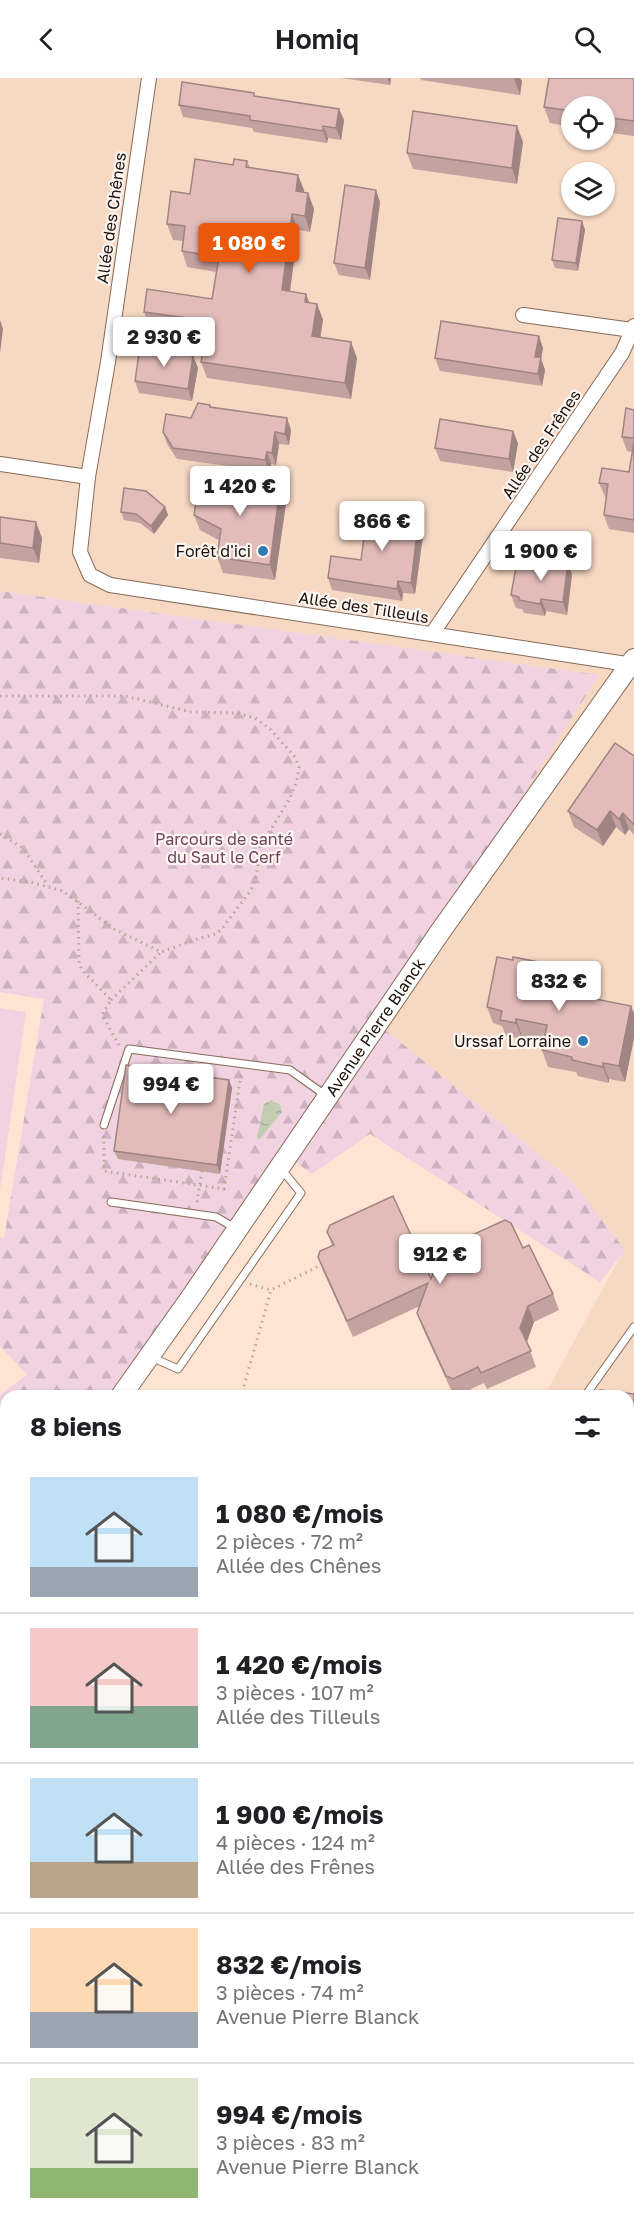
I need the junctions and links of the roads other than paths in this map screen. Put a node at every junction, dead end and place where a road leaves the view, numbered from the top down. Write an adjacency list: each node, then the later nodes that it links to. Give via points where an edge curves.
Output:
1 (149, 78): 5 (street, Allée des Chênes)
2 (523, 315): 3 (street, Allée des Frênes)
3 (633, 328): 7 (street, Allée des Frênes, via 622,353)
4 (0, 464): 5 (street)
5 (88, 477): 6 (street, Allée des Chênes, via 80,552)
6 (90, 575): 7 (street, Allée des Tilleuls, via 110,585)
7 (432, 634): 8 (street, Allée des Tilleuls)
8 (633, 663): 9 (street, Avenue Pierre Blanck)
9 (327, 1097): 10 (lane, via 290,1070 129,1049); 11 (street, Avenue Pierre Blanck)
10 (104, 1125)
11 (280, 1168): 13 (street, Avenue Pierre Blanck); 15 (lane, via 301,1194 178,1370)
12 (111, 1202): 13 (lane, via 216,1217)
13 (238, 1229): 15 (street, Avenue Pierre Blanck)
14 (634, 1327): 17 (lane)
15 (149, 1356): 16 (street, Avenue Pierre Blanck)
16 (125, 1390)
17 (589, 1390)

